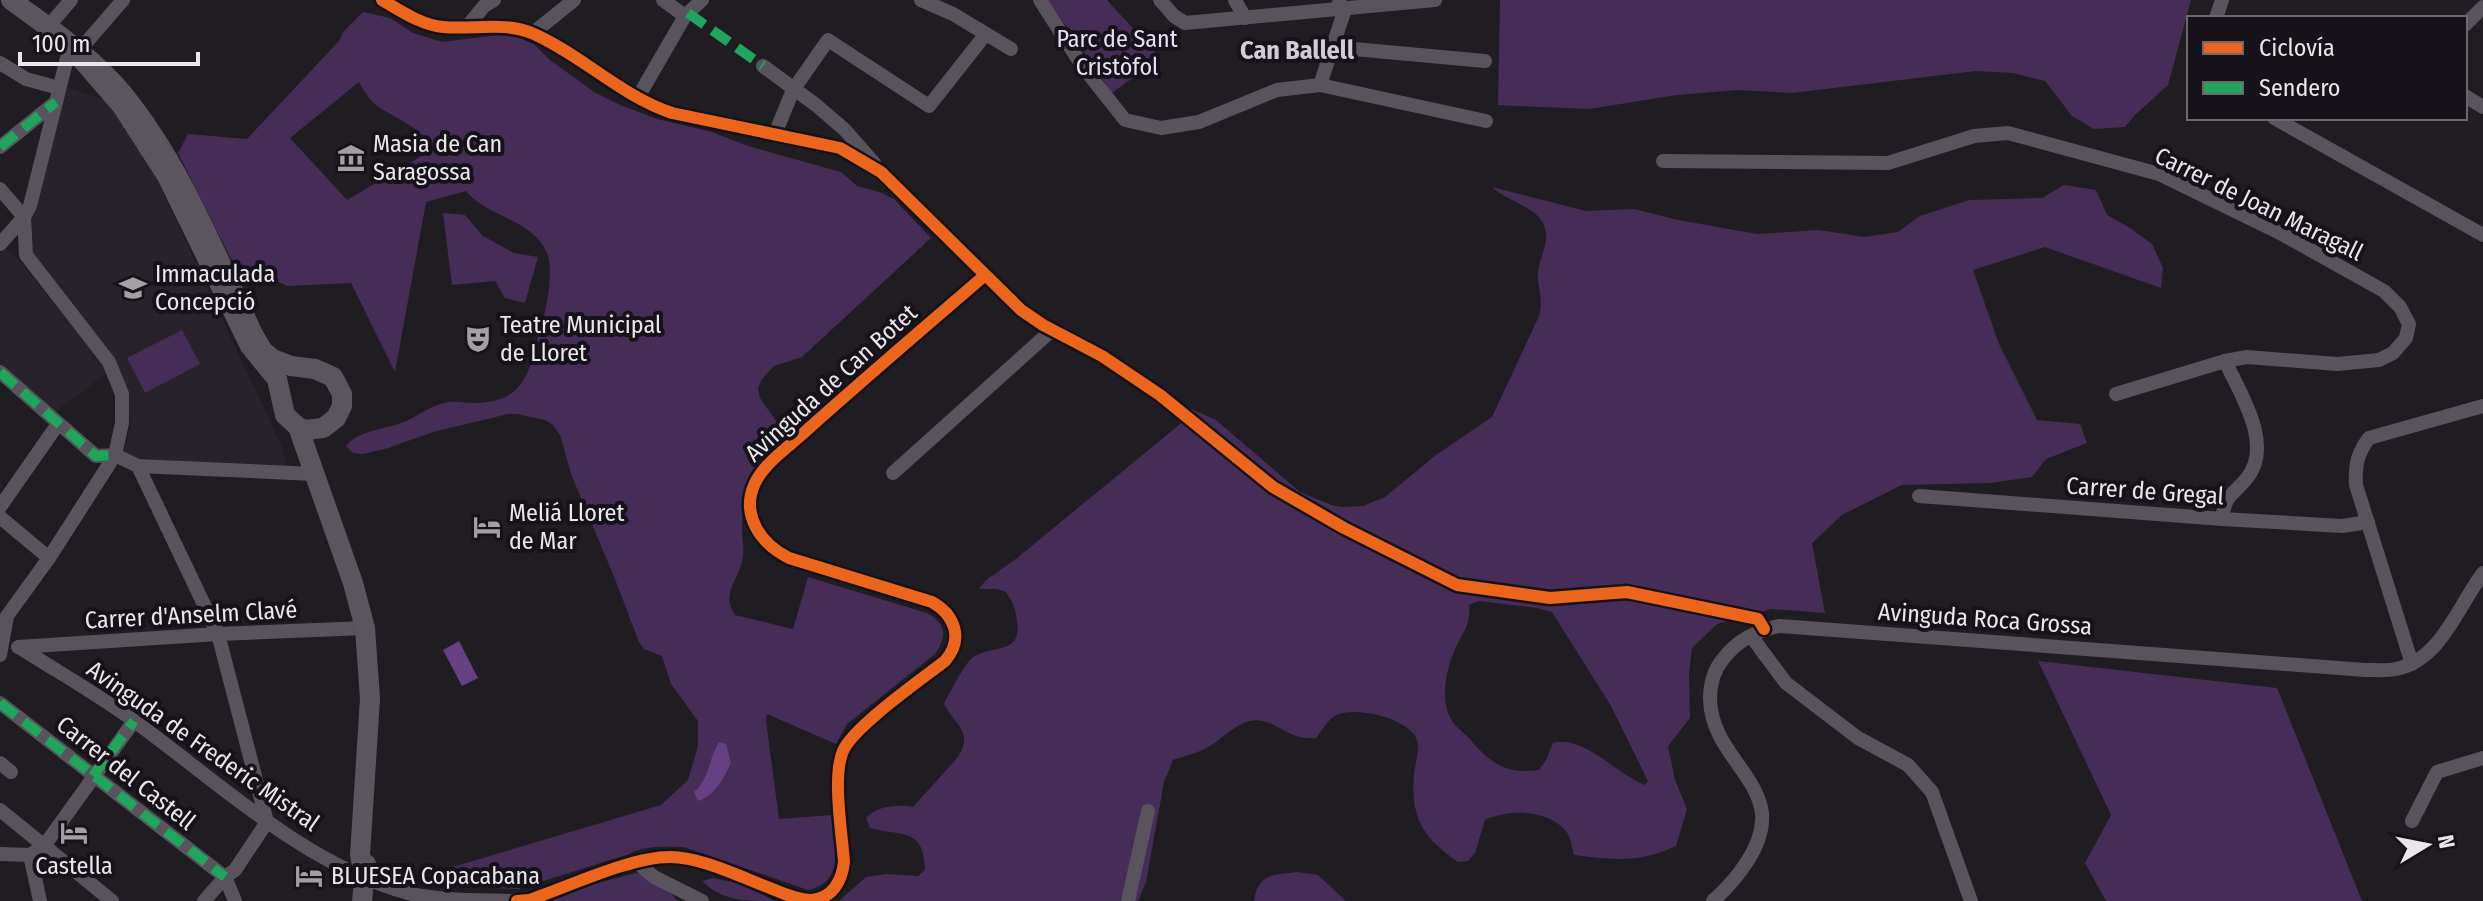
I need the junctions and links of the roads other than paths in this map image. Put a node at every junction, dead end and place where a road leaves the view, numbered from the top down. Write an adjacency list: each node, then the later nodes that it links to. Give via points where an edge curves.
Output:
1 (11, 0): 19 (main road)
2 (71, 0): 19 (street)
3 (123, 0): 24 (street)
4 (382, 0): 20 (street, via 428,24)
5 (494, 0): 20 (street)
6 (574, 0): 21 (street)
7 (663, 0): 16 (street)
8 (702, 0): 16 (street)
9 (921, 0): 22 (street)
10 (1040, 0): 29 (street, via 1125,120 1161,128 1199,122 1277,90)
11 (1160, 0): 17 (street, via 1185,23)
12 (1235, 0): 17 (street)
13 (1435, 0): 14 (street)
14 (1340, 4): 17 (street); 23 (street)
15 (2483, 7): 18 (street)
16 (685, 16): 32 (street)
17 (1245, 18)
18 (2467, 23)
19 (48, 27): 24 (main road)
20 (467, 27): 21 (street)
21 (533, 33): 32 (street)
22 (985, 35): 25 (street); 30 (street, via 929,106 828,40)
23 (1332, 47): 26 (street); 29 (street)
24 (74, 49): 31 (street); 46 (main road, via 124,95 167,158 263,351); 49 (main road, via 122,106 167,176 250,346 277,379)
25 (1011, 49)
26 (1485, 61)
27 (763, 66): 30 (street)
28 (3, 69): 31 (street)
29 (1320, 85): 34 (street)
30 (793, 90): 35 (street); 38 (street, via 845,130)
31 (58, 95): 36 (street); 40 (street)
32 (637, 99): 35 (street, via 672,113)
33 (2278, 120): 41 (street)
34 (1486, 121)
35 (775, 134): 38 (street, via 840,148)
36 (0, 147)
37 (1663, 161): 45 (street, Carrer de Joan Maragall, via 1888,163 1974,136 2008,133 2159,174 2384,291 2409,324 2406,338 2379,360)
38 (881, 172): 43 (street)
39 (0, 189): 40 (street)
40 (24, 217): 42 (street); 54 (street, via 26,255 109,362 122,394)
41 (2483, 235)
42 (0, 244)
43 (984, 276): 44 (street); 81 (street, Avinguda de Can Botet, via 764,469 750,503 762,539 774,551 932,602 953,622 955,639 945,661 858,731 843,751 838,781 844,862 839,882 826,896 808,900)
44 (1052, 330): 56 (street); 66 (street, via 1160,395 1273,487 1457,585 1550,598 1627,592 1758,619)
45 (2225, 361): 48 (street, Carrer de Joan Maragall); 61 (street, via 2253,425 2257,455 2247,478 2225,502)
46 (309, 369): 49 (main road, via 292,377); 53 (main road, via 333,377 342,394 339,413)
47 (0, 372): 51 (street)
48 (2116, 394)
49 (281, 399): 52 (main road, via 285,415)
50 (2483, 406): 62 (street, via 2369,438 2355,466)
51 (58, 424): 54 (street, via 96,456); 59 (street)
52 (298, 427): 53 (main road); 57 (main road)
53 (323, 428): 57 (main road, via 314,447)
54 (115, 455): 55 (street); 63 (street)
55 (138, 466): 57 (street); 67 (street)
56 (893, 473)
57 (318, 483): 65 (main road); 83 (main road, via 359,571 377,647 379,716)
58 (1919, 496): 61 (street, Carrer de Gregal)
59 (0, 507)
60 (0, 517): 63 (street)
61 (2222, 519): 62 (street, Carrer de Gregal, via 2342,526)
62 (2368, 522): 70 (street)
63 (49, 558): 69 (street, via 7,616)
64 (2483, 573): 70 (street, via 2437,642)
65 (365, 628): 67 (street, Carrer d'Anselm Clavé); 83 (main road, via 370,699 360,855)
66 (1757, 632): 70 (street, Avinguda Roca Grossa, via 1780,626 2365,670); 95 (street, via 1716,669 1710,691 1717,733 1759,799 1762,832 1729,887); 96 (street, via 1786,683 1858,738 1908,765 1932,792)
67 (218, 634): 68 (street, Carrer d'Anselm Clavé); 78 (street)
68 (19, 647): 69 (street); 72 (street, Avinguda de Frederic Mistral)
69 (1, 648)
70 (2412, 664)
71 (0, 703): 74 (street, Carrer del Castell)
72 (134, 721): 74 (street); 78 (street, Avinguda de Frederic Mistral)
73 (2483, 758): 77 (street, via 2437,772)
74 (93, 776): 79 (street); 84 (street, Carrer del Castell)
75 (0, 810): 79 (street)
76 (1148, 811): 94 (street)
77 (2412, 821)
78 (267, 822): 83 (street, Avinguda de Frederic Mistral); 84 (street)
79 (46, 843): 80 (street); 88 (street)
80 (15, 855): 87 (street, via 34,873)
81 (677, 857): 82 (street, Avinguda de Can Botet); 85 (street, via 668,871)
82 (644, 861): 85 (street, via 648,873); 93 (street, Avinguda de Can Botet)
83 (364, 876): 91 (main road); 92 (street, via 421,895)
84 (225, 877): 89 (street); 90 (street)
85 (669, 884): 86 (street)
86 (692, 899)
87 (40, 901)
88 (112, 901)
89 (204, 901)
90 (235, 901)
91 (362, 901)
92 (511, 901)
93 (517, 901)
94 (1128, 901)
95 (1713, 901)
96 (1971, 901)

